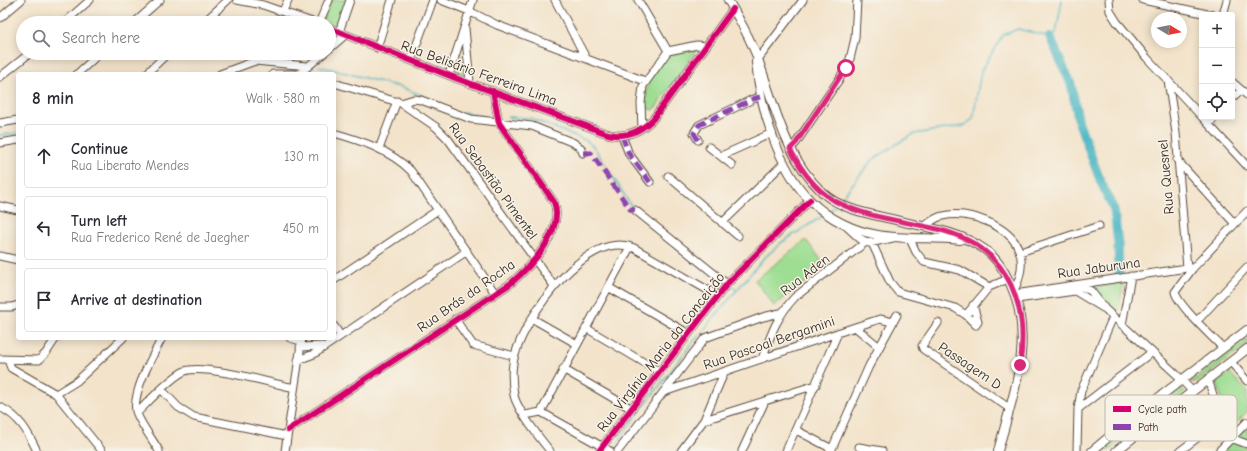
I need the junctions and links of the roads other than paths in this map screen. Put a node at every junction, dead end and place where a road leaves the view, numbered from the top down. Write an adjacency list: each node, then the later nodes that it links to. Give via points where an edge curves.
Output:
1 (21, 0): 32 (street)
2 (90, 0): 27 (street)
3 (160, 0): 28 (street)
4 (228, 0): 29 (street)
5 (237, 0): 21 (street)
6 (288, 0): 23 (street)
7 (329, 0): 31 (street)
8 (350, 0): 35 (street)
9 (392, 0): 38 (street)
10 (433, 0): 45 (street)
11 (441, 0): 24 (street)
12 (473, 0): 24 (street)
13 (554, 0): 40 (street)
14 (638, 0): 39 (street)
15 (728, 0): 22 (main road)
16 (803, 0): 46 (street)
17 (857, 0): 82 (street, via 854,44 846,68)
18 (1109, 0): 54 (street, via 1110,11 1117,22)
19 (1143, 0): 25 (street)
20 (1227, 0): 26 (street)
21 (253, 1): 23 (street)
22 (734, 9): 37 (street); 46 (main road, via 747,33)
23 (283, 11): 30 (street)
24 (469, 11): 33 (street); 40 (street, via 497,25)
25 (1199, 12)
26 (1224, 12)
27 (72, 16)
28 (142, 16)
29 (211, 16)
30 (296, 16)
31 (322, 16)
32 (0, 18)
33 (465, 24): 52 (street); 56 (street)
34 (336, 31): 35 (street, Rua Belisário Ferreira Lima)
35 (342, 34): 36 (street); 38 (street, Rua Belisário Ferreira Lima)
36 (336, 41)
37 (706, 46): 39 (street, via 697,45); 73 (street, via 674,92)
38 (377, 48): 45 (street, Rua Belisário Ferreira Lima)
39 (668, 51): 55 (street)
40 (586, 58): 55 (street)
41 (21, 60): 53 (street)
42 (92, 60): 48 (street)
43 (161, 60): 49 (street)
44 (315, 60): 47 (street)
45 (410, 60): 52 (street, Rua Belisário Ferreira Lima)
46 (756, 60): 63 (main road); 64 (main road)
47 (307, 66): 50 (street, via 255,61); 51 (street)
48 (79, 72)
49 (148, 72)
50 (225, 72)
51 (301, 72)
52 (449, 75): 56 (street, Rua Belisário Ferreira Lima)
53 (0, 77)
54 (1168, 80): 66 (street); 85 (street, Rua Quesnel)
55 (645, 81): 73 (street, via 641,103)
56 (470, 83): 60 (street, Rua Belisário Ferreira Lima)
57 (336, 84): 65 (street)
58 (1234, 84): 59 (street)
59 (1241, 90): 61 (street); 62 (street)
60 (493, 92): 71 (street, Rua Brás da Rocha); 76 (street, Rua Belisário Ferreira Lima, via 608,134)
61 (1235, 95)
62 (1247, 95)
63 (760, 98): 64 (main road); 74 (main road); 78 (street, via 698,125 694,133)
64 (772, 99): 82 (main road)
65 (399, 102): 71 (street, via 421,100 467,118); 81 (street); 114 (street, Rua Sebastião Pimentel, via 448,138)
66 (1199, 114)
67 (16, 120): 70 (street)
68 (1205, 120): 72 (street)
69 (1212, 120): 72 (street)
70 (0, 123)
71 (498, 123): 83 (street, via 532,126 574,143); 114 (street, Rua Brás da Rocha, via 556,207 553,229)
72 (1209, 124): 88 (street)
73 (642, 128): 76 (street)
74 (772, 133): 84 (street); 86 (main road)
75 (336, 134): 81 (street)
76 (622, 136): 90 (street, via 629,154)
77 (16, 140): 79 (street)
78 (698, 140)
79 (0, 143)
80 (709, 147): 84 (street)
81 (379, 148): 95 (street, via 397,158 412,171)
82 (790, 149): 91 (main road, via 805,174)
83 (583, 153)
84 (721, 156): 87 (street)
85 (1178, 160): 101 (street); 116 (street, Rua Quesnel)
86 (784, 163): 92 (main road); 98 (street)
87 (732, 165)
88 (1247, 166)
89 (668, 176): 98 (street)
90 (650, 182)
91 (825, 194): 92 (main road, via 814,195); 99 (main road, via 868,213)
92 (810, 200): 100 (main road); 120 (street, Rua Virgínia Maria da Conceição)
93 (0, 206): 94 (street)
94 (16, 210)
95 (438, 210): 110 (street); 118 (street)
96 (635, 210): 120 (street)
97 (1247, 211): 101 (street)
98 (722, 223): 104 (street)
99 (910, 223): 102 (main road); 106 (main road, via 913,231)
100 (843, 224): 105 (main road, via 877,235); 108 (street)
101 (1235, 224): 116 (street)
102 (924, 226): 107 (main road); 111 (street, via 948,214 975,217 1008,234)
103 (1099, 226): 111 (street)
104 (738, 236)
105 (894, 237): 106 (main road); 108 (street)
106 (909, 237): 107 (main road); 124 (street, via 924,262 960,270)
107 (968, 240): 119 (main road, via 991,254)
108 (869, 243): 132 (street, Rua Aden, via 795,297); 134 (street, via 898,292 947,305)
109 (630, 247): 122 (street, via 617,245 597,251 573,267); 123 (street); 127 (street)
110 (467, 251): 125 (street); 148 (street)
111 (1020, 252): 126 (street, via 1020,272)
112 (0, 256): 113 (street)
113 (16, 260)
114 (534, 260): 122 (street, Rua Sebastião Pimentel); 125 (street, Rua Brás da Rocha, via 516,279)
115 (1247, 267): 138 (street)
116 (1190, 268): 117 (street, Rua Jaburuna); 138 (street, via 1175,292)
117 (1131, 276): 121 (street, Rua Jaburuna); 141 (street)
118 (336, 279)
119 (1008, 279): 124 (street); 126 (main road)
120 (727, 284): 127 (street, Rua Virgínia Maria da Conceição)
121 (1078, 284): 126 (street, Rua Jaburuna); 131 (street, via 1091,291)
122 (554, 286): 137 (street)
123 (608, 287): 143 (street); 147 (street)
124 (989, 287): 128 (street)
125 (495, 293): 136 (street, Rua Brás da Rocha)
126 (1015, 295): 131 (street, Rua Jaburuna, via 1070,290 1080,293); 183 (main road, via 1022,320 1023,343)
127 (718, 296): 147 (street, Rua Virgínia Maria da Conceição)
128 (973, 305): 134 (street); 134 (street, via 978,325)
129 (16, 306): 130 (street)
130 (0, 307)
131 (1104, 309): 135 (street)
132 (780, 313): 162 (street, Rua Aden); 176 (street, Rua Virgínia Maria da Conceição, via 763,316 702,340)
133 (897, 315): 139 (street)
134 (966, 315)
135 (1113, 317): 141 (street); 185 (street, via 1081,391)
136 (455, 319): 161 (street, via 473,344); 193 (street, Rua Brás da Rocha)
137 (533, 319): 155 (street); 161 (street)
138 (1197, 321): 158 (street)
139 (893, 322): 142 (street, via 880,319); 157 (street)
140 (938, 323): 183 (street, Passagem D, via 922,346 923,349)
141 (1122, 325): 160 (street)
142 (855, 327): 146 (street, Rua Pascoal Bergamini); 157 (street, Rua Pascoal Bergamini)
143 (586, 328): 155 (street); 167 (street)
144 (336, 329): 148 (street)
145 (1247, 330): 158 (main road)
146 (838, 333): 162 (street, Rua Pascoal Bergamini); 172 (street)
147 (689, 334): 167 (street, Rua Virgínia Maria da Conceição)
148 (340, 335): 149 (street)
149 (336, 337)
150 (55, 340): 163 (street, via 39,360)
151 (121, 340): 177 (street, via 83,377)
152 (161, 340): 187 (street, via 138,392)
153 (332, 340): 156 (street)
154 (301, 342): 156 (street); 164 (street)
155 (577, 344): 166 (street)
156 (322, 346): 164 (street, via 314,354)
157 (878, 346): 202 (street)
158 (1223, 348): 169 (main road)
159 (1247, 349): 165 (main road)
160 (1152, 352): 169 (street); 185 (street)
161 (514, 356): 188 (street, via 514,396)
162 (762, 359): 168 (street, Rua Pascoal Bergamini)
163 (4, 360): 177 (street, via 11,368)
164 (298, 360): 173 (street)
165 (1231, 362): 170 (main road); 171 (street)
166 (563, 369): 184 (street); 186 (street)
167 (660, 372): 184 (street, Rua Virgínia Maria da Conceição)
168 (724, 373): 176 (street, Rua Pascoal Bergamini); 189 (street)
169 (1181, 379): 175 (street); 178 (main road)
170 (1208, 379): 175 (main road); 180 (street)
171 (1247, 381)
172 (816, 385): 181 (street); 191 (street)
173 (294, 388): 174 (street, via 222,373 190,370 178,376); 193 (street)
174 (162, 390): 187 (street); 193 (street, via 178,407 194,417)
175 (1192, 391): 179 (main road)
176 (664, 392): 208 (street, Rua Virgínia Maria da Conceição)
177 (56, 394): 204 (street)
178 (1161, 395)
179 (1187, 395)
180 (1213, 395)
181 (765, 401): 189 (street); 210 (street)
182 (0, 408): 203 (street, via 19,420)
183 (1009, 408): 213 (main road)
184 (632, 409): 201 (street, Rua Virgínia Maria da Conceição)
185 (1078, 409): 214 (street)
186 (541, 412): 188 (street); 201 (street)
187 (137, 413): 205 (street)
188 (525, 415): 207 (street)
189 (704, 420): 209 (street)
190 (1247, 422): 192 (street)
191 (796, 430): 202 (street); 211 (street)
192 (1237, 432)
193 (288, 433): 206 (street)
194 (1105, 440): 215 (main road)
195 (1237, 440): 199 (street)
196 (1129, 441): 216 (main road)
197 (1193, 441): 217 (street)
198 (1228, 441): 218 (street)
199 (1247, 444)
200 (859, 446): 212 (street)
201 (604, 449)
202 (832, 450)
203 (37, 451)
204 (102, 451)
205 (160, 451)
206 (285, 451)
207 (550, 451)
208 (618, 451)
209 (681, 451)
210 (742, 451)
211 (786, 451)
212 (882, 451)
213 (998, 451)
214 (1077, 451)
215 (1092, 451)
216 (1116, 451)
217 (1180, 451)
218 (1219, 451)

